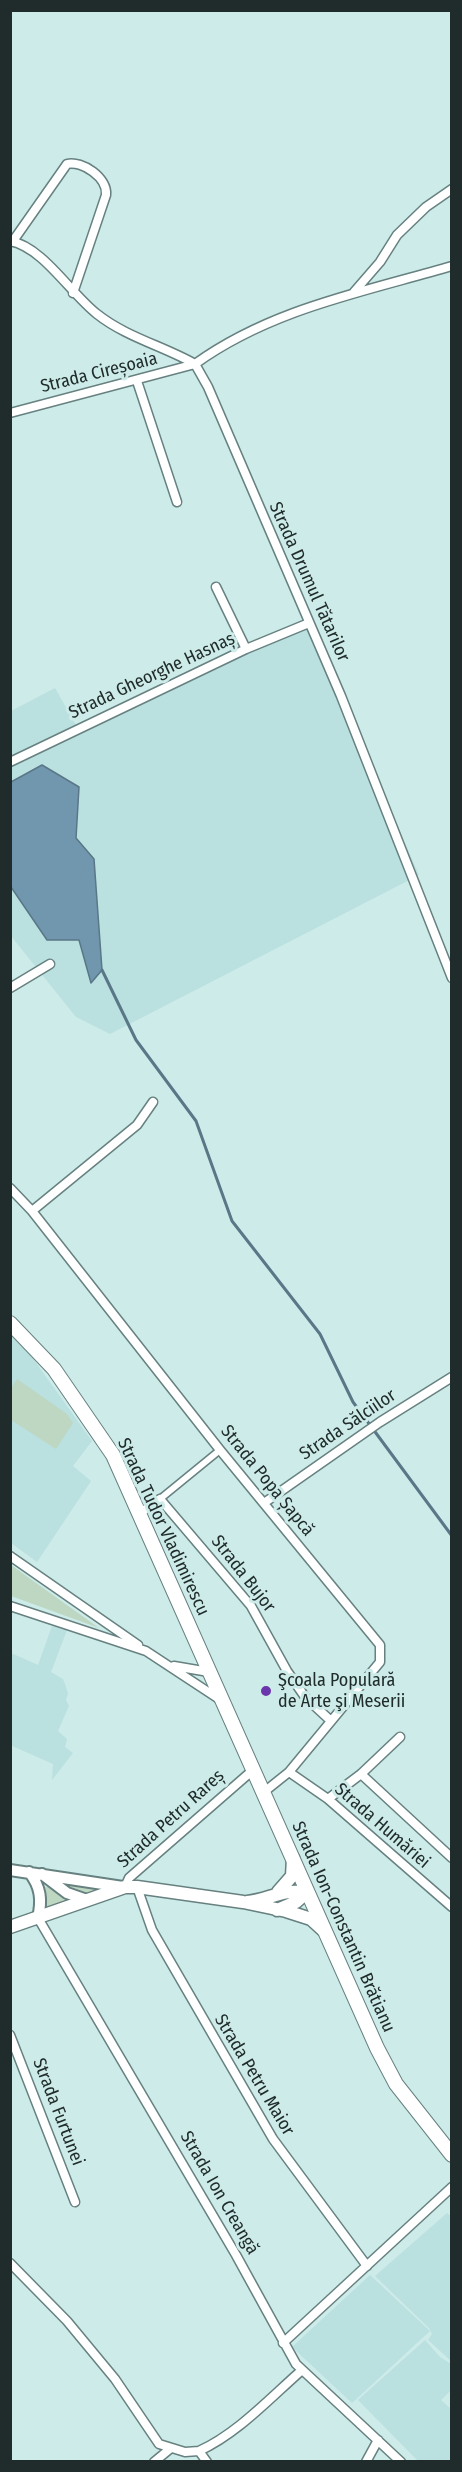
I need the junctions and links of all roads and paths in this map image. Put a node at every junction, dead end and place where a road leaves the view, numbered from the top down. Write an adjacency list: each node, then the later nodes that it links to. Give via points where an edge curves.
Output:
1 (452, 189): 4 (street, via 426,207 398,235)
2 (12, 241): 5 (street, via 41,256); 5 (street, via 67,165 84,166 102,180 107,188)
3 (452, 266): 4 (street)
4 (353, 292): 6 (street, via 316,303 244,335)
5 (73, 293): 6 (street, via 121,329)
6 (195, 364): 7 (street, Strada Cireșoaia); 11 (street, Strada Drumul Tătarilor)
7 (136, 381): 8 (street, Strada Cireșoaia); 9 (street)
8 (10, 412)
9 (177, 502)
10 (216, 586): 12 (street)
11 (309, 623): 12 (street, Strada Gheorghe Hasnaș); 15 (street, Strada Drumul Tătarilor)
12 (246, 649): 13 (street, Strada Gheorghe Hasnaș)
13 (10, 762)
14 (50, 964): 16 (street)
15 (452, 978)
16 (10, 988)
17 (153, 1102): 19 (street, via 137,1125)
18 (10, 1188): 19 (street, Strada Popa Șapcă)
19 (32, 1211): 22 (street, Strada Popa Șapcă)
20 (10, 1323): 25 (main road, Strada Tudor Vladimirescu, via 54,1369 84,1410 113,1455)
21 (452, 1377): 24 (street, Strada Sălciilor)
22 (220, 1450): 23 (street); 24 (street, Strada Popa Șapcă)
23 (160, 1499): 25 (street); 32 (street, Strada Bujor, via 250,1606 287,1671 305,1696)
24 (264, 1503): 32 (street, Strada Popa Șapcă, via 380,1646 380,1662)
25 (140, 1513): 30 (main road, Strada Tudor Vladimirescu)
26 (10, 1556): 28 (street)
27 (10, 1606): 28 (street)
28 (146, 1651): 29 (street)
29 (169, 1665): 30 (street); 31 (street)
30 (209, 1672): 31 (main road, Strada Tudor Vladimirescu)
31 (222, 1701): 34 (main road, Strada Ion-Constantin Brătianu)
32 (331, 1721): 35 (street, Strada Popa Șapcă)
33 (400, 1737): 36 (street)
34 (253, 1770): 37 (main road, Strada Ion-Constantin Brătianu); 44 (street, Strada Petru Rareș, via 129,1878)
35 (289, 1772): 37 (street, Strada Popa Șapcă); 38 (street, Strada Humăriei)
36 (361, 1774): 38 (street); 40 (street)
37 (264, 1792): 39 (main road, Strada Ion-Constantin Brătianu)
38 (328, 1799): 49 (street, Strada Humăriei)
39 (293, 1857): 45 (main road, via 292,1876); 46 (main road, Strada Ion-Constantin Brătianu)
40 (452, 1857)
41 (10, 1870): 42 (street)
42 (29, 1872): 43 (street); 51 (street, via 39,1888)
43 (42, 1874): 44 (street); 47 (street, via 67,1893)
44 (131, 1887): 47 (main road, Strada Petru Rareș); 48 (main road); 59 (street, Strada Petru Maior, via 273,2139)
45 (278, 1892): 46 (main road); 48 (main road)
46 (306, 1893): 50 (main road); 53 (main road, Strada Ion-Constantin Brătianu)
47 (87, 1900): 51 (main road, Strada Petru Rareș)
48 (243, 1902): 50 (main road)
49 (452, 1907)
50 (277, 1910): 53 (main road, via 311,1919)
51 (38, 1918): 52 (main road, Strada Petru Rareș); 62 (street, Strada Ion Creangă, via 236,2255)
52 (10, 1927)
53 (323, 1930): 55 (main road, Strada Ion-Constantin Brătianu, via 396,2084)
54 (10, 2035): 57 (street, Strada Furtunei)
55 (452, 2155)
56 (452, 2187): 59 (street)
57 (75, 2202)
58 (10, 2263): 60 (street)
59 (367, 2266): 62 (street)
60 (20, 2272): 61 (street); 65 (street, via 115,2379 159,2444)
61 (10, 2277)
62 (283, 2343): 63 (street, Strada Ion Creangă)
63 (302, 2370): 64 (street, Strada Ion Creangă); 66 (street, via 250,2415)
64 (378, 2440): 69 (street); 70 (street, Strada Ion Creangă)
65 (171, 2448): 66 (street); 67 (street)
66 (199, 2451): 68 (street)
67 (154, 2462)
68 (207, 2462)
69 (366, 2462)
70 (401, 2462)

